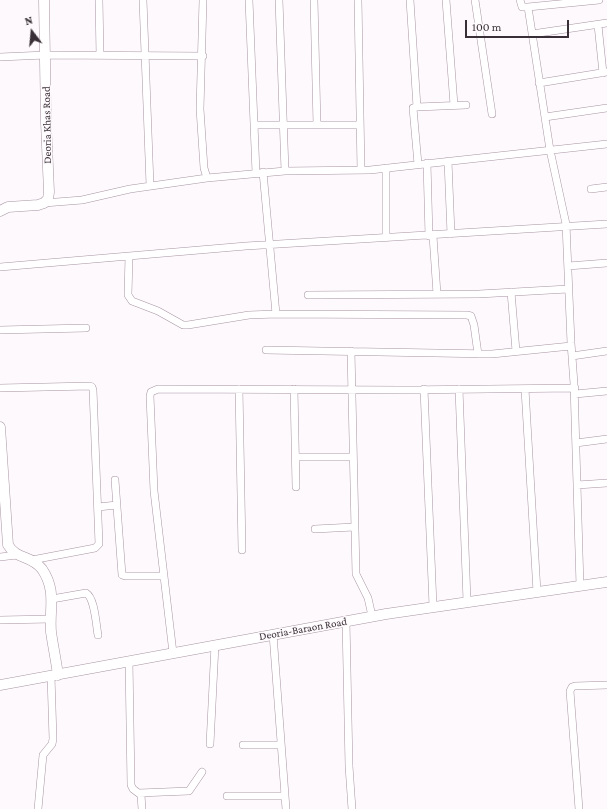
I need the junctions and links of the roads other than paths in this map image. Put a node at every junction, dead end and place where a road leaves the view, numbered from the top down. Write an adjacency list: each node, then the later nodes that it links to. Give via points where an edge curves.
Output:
1 (44, 0): 18 (street, Deoria Khas Road)
2 (99, 0): 19 (street)
3 (144, 0): 20 (street)
4 (203, 0): 21 (street)
5 (249, 0): 32 (street)
6 (279, 0): 31 (street)
7 (314, 0): 33 (street)
8 (358, 0): 34 (street)
9 (410, 0): 27 (street)
10 (446, 0): 26 (street)
11 (475, 0): 29 (street)
12 (520, 0): 14 (street, via 522,7)
13 (599, 0): 14 (street)
14 (528, 7): 17 (street)
15 (607, 23): 16 (street)
16 (598, 25): 17 (street); 23 (street)
17 (532, 34): 24 (street)
18 (46, 55): 19 (street); 22 (street); 48 (street, Deoria Khas Road, via 49,192)
19 (100, 55): 20 (street)
20 (146, 56): 21 (street); 45 (street)
21 (202, 56): 44 (street, via 200,109)
22 (0, 57)
23 (606, 73): 24 (street)
24 (539, 83): 30 (street)
25 (466, 105): 26 (street)
26 (454, 106): 27 (street)
27 (417, 107): 39 (street, via 412,110)
28 (607, 108): 30 (street)
29 (492, 114)
30 (545, 117): 36 (street)
31 (284, 124): 32 (street); 33 (street); 42 (street)
32 (254, 125): 43 (street)
33 (317, 125): 34 (street)
34 (360, 125): 41 (street)
35 (607, 144): 36 (street)
36 (550, 150): 37 (street); 51 (street)
37 (448, 161): 38 (street); 52 (street)
38 (427, 163): 39 (street); 53 (street)
39 (418, 164): 40 (street)
40 (386, 168): 41 (street); 54 (street)
41 (361, 170): 42 (street)
42 (285, 171): 43 (street)
43 (260, 173): 44 (street); 55 (street)
44 (207, 178): 45 (street)
45 (150, 185): 48 (street, via 82,200)
46 (607, 188): 47 (street)
47 (591, 189)
48 (44, 203): 49 (street, via 8,207)
49 (0, 211)
50 (607, 224): 51 (street)
51 (566, 227): 52 (street); 58 (street)
52 (451, 234): 53 (street)
53 (431, 236): 54 (street); 62 (street)
54 (386, 238): 55 (street)
55 (270, 245): 56 (street); 64 (street)
56 (129, 256): 59 (street); 64 (street, via 129,298 178,323 188,325 249,315)
57 (607, 263): 58 (street)
58 (568, 266): 60 (street)
59 (0, 267)
60 (568, 289): 61 (street); 67 (street)
61 (511, 292): 62 (street); 71 (street)
62 (437, 294): 63 (street)
63 (308, 295)
64 (276, 314): 72 (street, via 467,315 471,316 474,325)
65 (86, 328): 66 (street)
66 (0, 330)
67 (571, 346): 71 (street); 73 (street)
68 (266, 350): 69 (street)
69 (351, 351): 72 (street); 79 (street)
70 (607, 351): 73 (street)
71 (516, 352): 72 (street)
72 (478, 354)
73 (572, 356): 81 (street)
74 (0, 388): 94 (street, via 92,387)
75 (238, 389): 78 (street); 97 (street); 101 (street, via 158,389 151,392 154,491)
76 (459, 389): 77 (street); 80 (street); 106 (street)
77 (525, 389): 81 (street); 104 (street)
78 (294, 390): 79 (street); 86 (street)
79 (351, 390): 80 (street); 87 (street)
80 (424, 390): 107 (street)
81 (575, 391): 82 (street); 85 (street)
82 (607, 391)
83 (0, 428): 88 (street)
84 (607, 439): 85 (street)
85 (576, 443): 91 (street)
86 (295, 457): 87 (street); 92 (street)
87 (353, 457): 95 (street)
88 (1, 470): 98 (street, via 8,545)
89 (115, 480): 93 (street)
90 (607, 483): 91 (street)
91 (577, 485): 103 (street)
92 (296, 486)
93 (117, 505): 94 (street); 101 (street, via 122,575)
94 (98, 507): 100 (street, via 100,539 97,547)
95 (354, 527): 96 (street); 108 (street, via 356,574 368,598)
96 (315, 529)
97 (242, 550)
98 (17, 555): 99 (street); 100 (street)
99 (0, 557)
100 (32, 560): 105 (street, via 42,570)
101 (164, 576): 115 (street)
102 (607, 582): 103 (street, Deoria-Baraon Road)
103 (580, 586): 104 (street, Deoria-Baraon Road)
104 (537, 592): 106 (street, Deoria-Baraon Road)
105 (52, 599): 109 (street); 113 (street, via 89,594)
106 (467, 601): 107 (street, Deoria-Baraon Road)
107 (433, 606): 108 (street, Deoria-Baraon Road)
108 (372, 616): 111 (street, Deoria-Baraon Road)
109 (51, 619): 110 (street); 117 (street)
110 (0, 620)
111 (346, 621): 112 (street, Deoria-Baraon Road); 130 (street)
112 (274, 634): 114 (street, Deoria-Baraon Road); 122 (street)
113 (98, 635)
114 (214, 645): 115 (street, Deoria-Baraon Road); 120 (street)
115 (174, 653): 116 (street, Deoria-Baraon Road)
116 (129, 661): 117 (street, Deoria-Baraon Road); 124 (street, via 131,785 132,789)
117 (55, 675): 118 (street, Deoria-Baraon Road); 127 (street, via 53,739 43,756)
118 (0, 685)
119 (607, 685): 131 (street, via 575,686 570,691)
120 (210, 744)
121 (243, 745): 122 (street)
122 (281, 745): 126 (street)
123 (202, 772): 124 (street, via 189,791)
124 (140, 793): 128 (street)
125 (227, 796): 126 (street)
126 (285, 796): 129 (street)
127 (38, 809)
128 (142, 809)
129 (286, 809)
130 (352, 809)
131 (580, 809)

